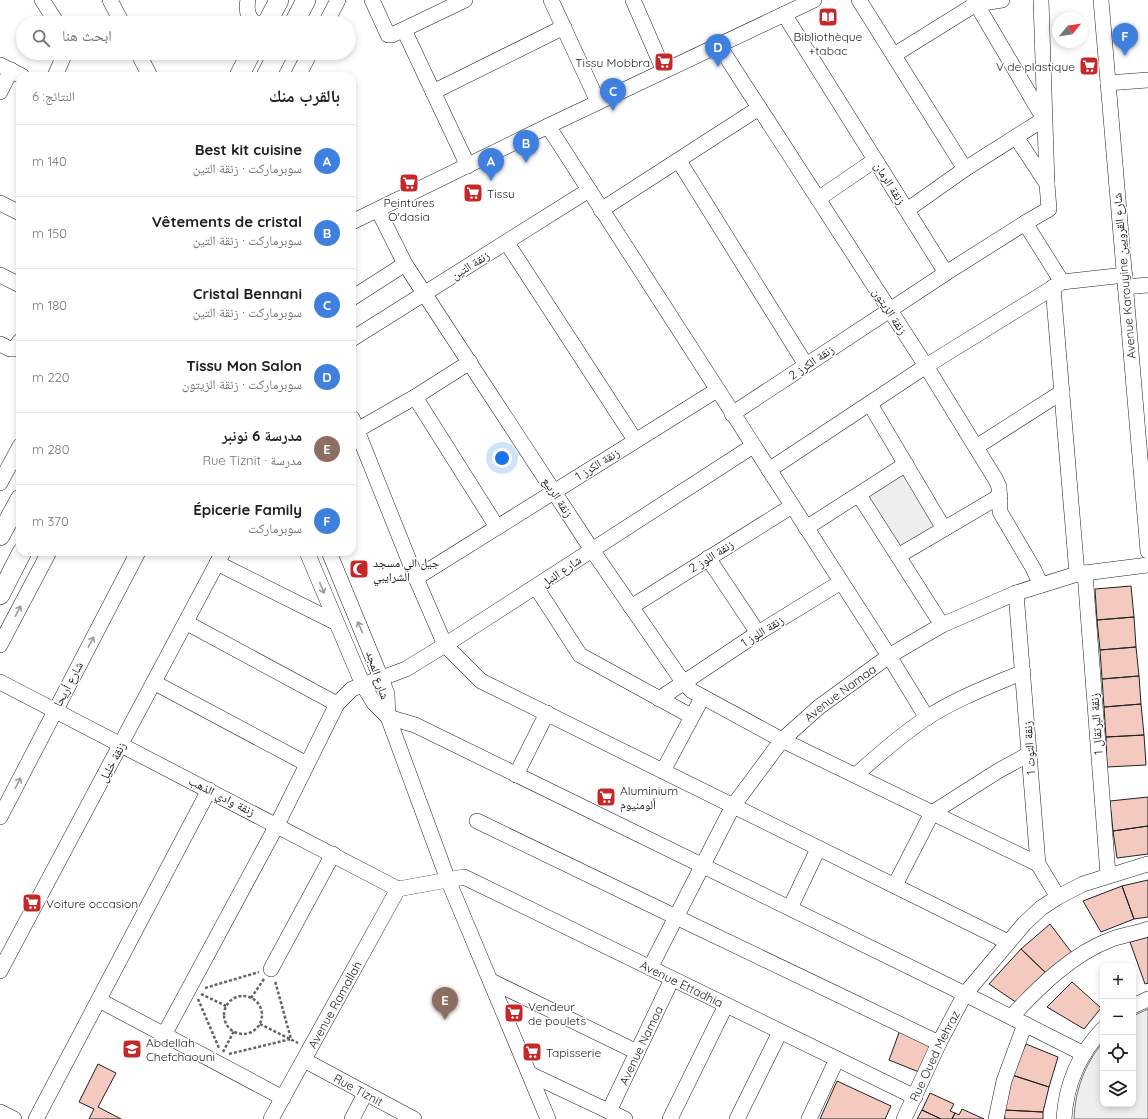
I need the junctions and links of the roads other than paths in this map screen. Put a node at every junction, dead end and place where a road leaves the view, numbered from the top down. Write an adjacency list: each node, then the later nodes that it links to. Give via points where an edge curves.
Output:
1 (42, 0): 18 (street)
2 (110, 0): 19 (street)
3 (248, 0): 20 (street, via 246,7)
4 (279, 0): 21 (main road)
5 (306, 0): 22 (main road)
6 (338, 0): 23 (street)
7 (372, 0): 25 (street, via 388,36)
8 (466, 0): 25 (street)
9 (551, 0): 24 (street)
10 (633, 0): 34 (street)
11 (859, 0): 27 (street)
12 (1002, 0): 16 (street)
13 (1041, 0): 46 (street)
14 (1101, 0): 41 (street, Avenue Karouyine شارع القرويين)
15 (805, 2): 17 (street)
16 (975, 2): 27 (street); 46 (street)
17 (784, 14): 26 (street); 49 (street, زنقة الرمان)
18 (52, 16)
19 (118, 16)
20 (250, 16)
21 (271, 16)
22 (298, 16)
23 (330, 16)
24 (564, 27): 43 (street); 44 (street)
25 (404, 30): 43 (street)
26 (718, 44): 34 (street); 45 (street, زنقة الزيتون)
27 (894, 55): 52 (street)
28 (62, 60): 35 (street)
29 (142, 60): 36 (street)
30 (247, 60): 37 (main road)
31 (274, 60): 38 (main road)
32 (306, 60): 39 (street)
33 (11, 70): 42 (street)
34 (664, 71): 44 (street)
35 (57, 72)
36 (148, 72)
37 (241, 72)
38 (268, 72)
39 (300, 72)
40 (1148, 80): 41 (street)
41 (1108, 82): 67 (street, Avenue Karouyine شارع القرويين)
42 (0, 92)
43 (433, 92): 51 (street)
44 (598, 102): 47 (street)
45 (759, 108): 50 (street); 55 (street, زنقة الزيتون)
46 (1044, 119): 48 (street); 53 (street)
47 (548, 126): 51 (street); 54 (street)
48 (1016, 137): 52 (street); 53 (street)
49 (875, 160): 55 (street); 60 (street, زنقة الرمان)
50 (678, 161): 59 (street); 78 (street)
51 (468, 166): 58 (street)
52 (965, 169): 60 (street)
53 (1047, 184): 62 (street, via 1049,209)
54 (588, 190): 59 (street); 63 (street, زنقة التين)
55 (818, 200): 73 (street, زنقة الزيتون)
56 (0, 203): 57 (street)
57 (16, 210)
58 (378, 210): 61 (street); 64 (street, زنقة الربيع)
59 (601, 210): 80 (street)
60 (906, 210): 65 (street, زنقة الرمان)
61 (356, 220)
62 (1025, 224): 65 (street); 69 (street)
63 (507, 242): 71 (street, زنقة التين); 87 (street)
64 (405, 264): 71 (street, زنقة الربيع); 72 (street)
65 (946, 273): 73 (street, زنقة الكرز 2)
66 (0, 275): 68 (street)
67 (1125, 281): 69 (street); 70 (street); 104 (street, Avenue Karouyine شارع القرويين)
68 (16, 283)
69 (1058, 285): 79 (street); 81 (street, زنقة البرتقال 1)
70 (1148, 285)
71 (425, 293): 74 (street, زنقة التين); 77 (street, زنقة الربيع)
72 (356, 294)
73 (889, 310): 78 (street, زنقة الكرز 2); 79 (street, زنقة الزيتون)
74 (356, 336)
75 (0, 344): 76 (street, via 14,349)
76 (16, 346)
77 (470, 362): 82 (street); 94 (street, زنقة الربيع)
78 (806, 365): 84 (street, زنقة الكرز 2)
79 (926, 366): 83 (street); 89 (street, زنقة الزيتون)
80 (717, 390): 84 (street); 87 (street, زنقة الكرز 1)
81 (1062, 392): 89 (street); 114 (street, زنقة البرتقال 1)
82 (415, 397): 85 (street); 99 (street)
83 (870, 404): 91 (street); 92 (street)
84 (732, 414): 88 (street)
85 (356, 426)
86 (356, 432): 115 (street)
87 (635, 440): 94 (street, زنقة الكرز 1)
88 (753, 446): 92 (street); 103 (street, شارع النبل)
89 (976, 447): 96 (street, زنقة الزيتون, via 996,480)
90 (16, 453): 93 (street)
91 (906, 464): 95 (street); 101 (street)
92 (769, 470): 98 (street)
93 (0, 481)
94 (554, 491): 99 (street, زنقة الكرز 1); 103 (street, زنقة الربيع)
95 (859, 495): 100 (street); 110 (street)
96 (1000, 496): 101 (street); 117 (street, زنقة الزيتون, via 1000,512)
97 (16, 506): 102 (main road)
98 (792, 506): 100 (street); 112 (street, زنقة اللوز 2)
99 (497, 527): 115 (street, زنقة الكرز 1)
100 (806, 528): 116 (street)
101 (944, 529): 110 (street)
102 (0, 536)
103 (592, 550): 118 (street, شارع النبل); 121 (street, زنقة الربيع)
104 (1148, 551)
105 (20, 556): 120 (main road)
106 (47, 556): 126 (street, one-way to 106)
107 (136, 556): 138 (street, شارع أريحا, one-way to 107)
108 (309, 556): 122 (street, شارع المجد, one-way to 122)
109 (331, 556): 130 (street, شارع المجد, one-way to 109)
110 (898, 556): 124 (street)
111 (220, 557): 122 (street); 123 (street, زنقة خليل)
112 (708, 558): 121 (street, زنقة اللوز 2); 125 (street)
113 (1148, 564): 114 (street, Avenue Namaa)
114 (1081, 574): 117 (street, Avenue Namaa); 161 (street, زنقة البرتقال 1)
115 (416, 578): 127 (street)
116 (841, 582): 125 (street, زنقة اللوز 1); 128 (street)
117 (1041, 585): 119 (street, Avenue Namaa)
118 (536, 587): 127 (street, شارع النبل); 136 (street, via 580,655)
119 (1016, 593): 124 (street, Avenue Namaa); 129 (street, زنقة التوت 1)
120 (0, 595)
121 (631, 607): 132 (street, زنقة الربيع)
122 (336, 622): 134 (street, شارع المجد)
123 (187, 623): 133 (street, زنقة خليل); 137 (street)
124 (942, 625): 128 (street, Avenue Namaa)
125 (758, 633): 132 (street, زنقة اللوز 1)
126 (0, 645)
127 (445, 645): 130 (street, شارع النبل, via 406,669); 139 (street, via 481,681)
128 (889, 656): 142 (street); 143 (street, Avenue Namaa, via 819,707)
129 (1023, 672): 142 (street, via 976,692); 145 (street, زنقة التوت 1)
130 (381, 678): 134 (street, شارع النبل); 141 (street, شارع المجد, via 386,694)
131 (0, 682): 138 (street, زنقة وادي الذهب)
132 (683, 682): 135 (street, زنقة الربيع); 136 (street, زنقة اللوز 1)
133 (155, 683): 144 (street, زنقة خليل); 146 (street)
134 (363, 685): 137 (street, شارع النبل, via 352,689); 141 (street, شارع المجد, via 374,703)
135 (702, 698): 140 (street); 143 (street, زنقة الربيع)
136 (659, 699): 140 (street)
137 (337, 704): 146 (street, شارع النبل)
138 (55, 710): 144 (street, زنقة وادي الذهب); 153 (street, شارع أريحا, one-way to 138)
139 (547, 713): 147 (street); 148 (street)
140 (691, 716): 147 (street)
141 (388, 717): 148 (street, via 415,725); 162 (street)
142 (927, 718): 149 (street, via 889,745)
143 (782, 740): 149 (street, زنقة الربيع); 151 (street, Avenue Namaa)
144 (121, 744): 150 (street, زنقة وادي الذهب); 172 (street, زنقة خليل)
145 (1029, 754): 152 (street); 158 (street, زنقة التوت 1)
146 (307, 764): 155 (street, شارع النبل)
147 (663, 771): 151 (street)
148 (516, 775): 160 (street)
149 (856, 775): 152 (street, زنقة الربيع)
150 (209, 790): 155 (street, زنقة وادي الذهب); 177 (street)
151 (733, 806): 156 (street); 160 (street, Avenue Namaa)
152 (932, 813): 158 (street, زنقة الربيع); 163 (street)
153 (0, 817)
154 (477, 821): 167 (street)
155 (277, 825): 157 (street, زنقة وادي الذهب); 184 (street, شارع النبل, via 192,989)
156 (818, 849): 163 (street); 166 (street)
157 (333, 854): 164 (street, زنقة وادي الذهب); 170 (street)
158 (1038, 864): 165 (street, زنقة التوت 1)
159 (1148, 864): 161 (street, Rue Oued Mehraz)
160 (701, 865): 166 (street); 167 (street, Avenue Namaa)
161 (1108, 875): 165 (street, Rue Oued Mehraz)
162 (448, 880): 164 (street); 171 (street, Avenue Ettadhia, via 464,877); 174 (street)
163 (895, 886): 169 (street)
164 (398, 889): 188 (street, Avenue Ramallah)
165 (1058, 897): 169 (street, Rue Oued Mehraz, via 1041,908)
166 (790, 908): 175 (street)
167 (676, 917): 171 (street, Avenue Namaa); 185 (street)
168 (1148, 929): 180 (street, via 1112,939 1068,964 1039,987)
169 (1008, 942): 175 (street, Rue Oued Mehraz)
170 (271, 968)
171 (650, 968): 173 (street, Avenue Ettadhia)
172 (0, 970)
173 (672, 979): 178 (street, Avenue Ettadhia); 186 (street, Avenue Namaa)
174 (491, 981): 186 (street); 190 (street)
175 (965, 994): 180 (street); 185 (street, Rue Oued Mehraz)
176 (1148, 999): 179 (street)
177 (99, 1000): 184 (street); 197 (street)
178 (726, 1005): 182 (street, Avenue Ettadhia); 203 (street)
179 (1136, 1005)
180 (1011, 1017): 181 (street)
181 (1025, 1024): 187 (street); 207 (street, via 1004,1081)
182 (780, 1032): 189 (street, Avenue Ettadhia); 204 (street)
183 (1100, 1033): 187 (street)
184 (164, 1035): 193 (street)
185 (939, 1042): 192 (street, Rue Oued Mehraz)
186 (636, 1052): 194 (street, Avenue Namaa)
187 (1084, 1054): 208 (street, via 1069,1086)
188 (307, 1055): 191 (street, Rue Tiznit); 193 (street, Avenue Ramallah)
189 (837, 1059): 192 (street, Avenue Ettadhia); 205 (street)
190 (530, 1074): 194 (street); 201 (street)
191 (365, 1094): 199 (street); 200 (street, Rue Tiznit)
192 (914, 1097): 206 (street, Rue Oued Mehraz)
193 (282, 1098): 198 (street, Avenue Ramallah)
194 (609, 1111): 202 (street)
195 (0, 1112): 196 (street)
196 (14, 1119)
197 (36, 1119)
198 (271, 1119)
199 (352, 1119)
200 (414, 1119)
201 (548, 1119)
202 (625, 1119)
203 (670, 1119)
204 (737, 1119)
205 (809, 1119)
206 (904, 1119)
207 (996, 1119)
208 (1064, 1119)

